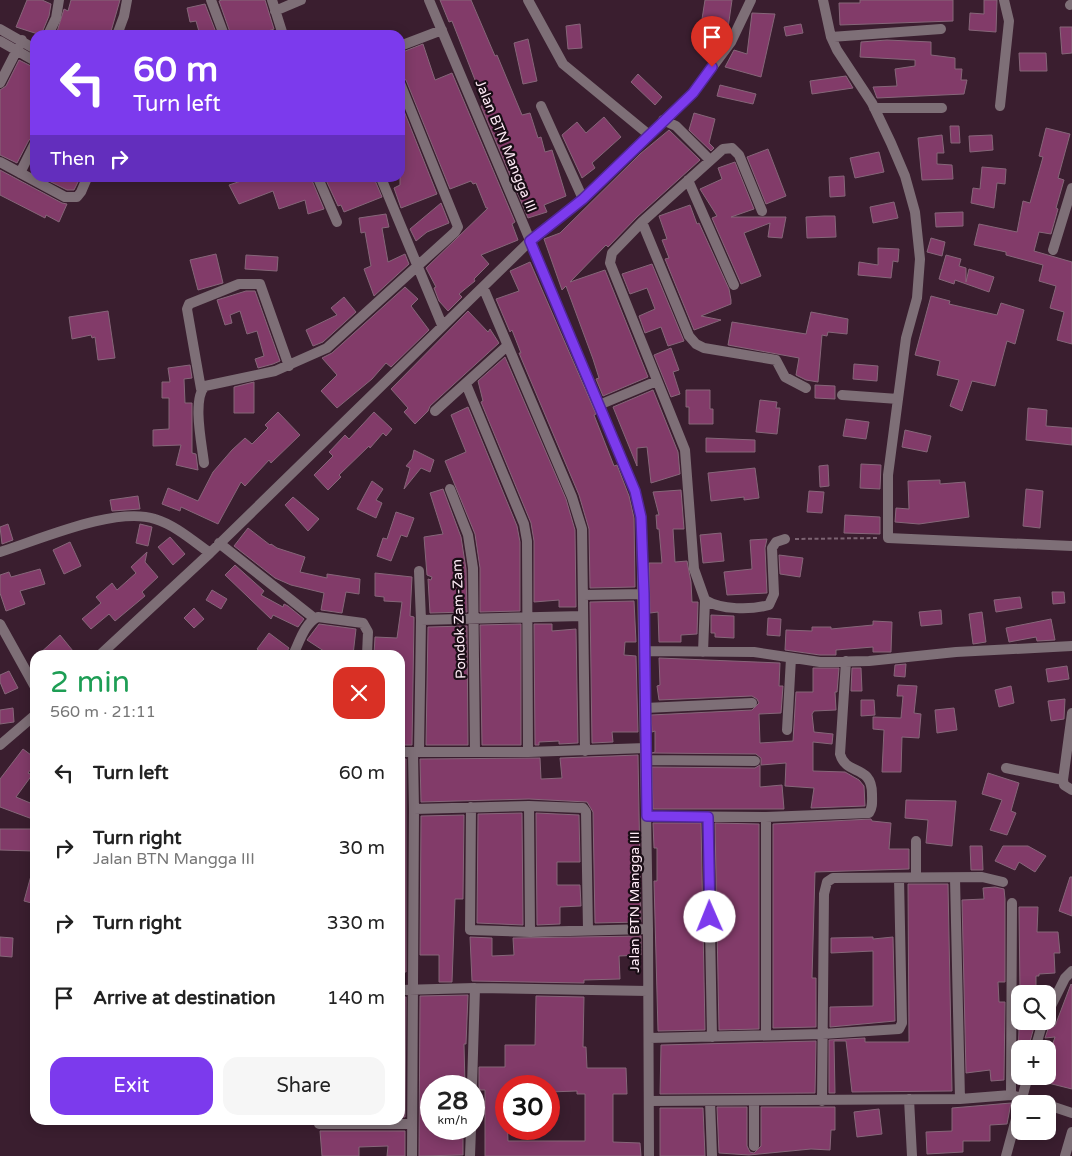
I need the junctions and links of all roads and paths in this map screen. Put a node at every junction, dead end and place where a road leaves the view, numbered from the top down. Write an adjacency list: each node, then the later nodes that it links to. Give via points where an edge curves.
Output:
1 (59, 0): 14 (street)
2 (126, 0): 15 (street)
3 (211, 0): 16 (street)
4 (272, 0): 11 (street)
5 (301, 0): 11 (street)
6 (429, 0): 18 (street, Jalan BTN Mangga III)
7 (528, 0): 33 (street, via 563,64)
8 (752, 0): 32 (street, via 731,42 693,93)
9 (823, 0): 19 (street)
10 (1004, 0): 28 (street, via 1009,21)
11 (276, 11): 17 (street)
12 (0, 29): 20 (street)
13 (941, 29): 19 (street)
14 (50, 30)
15 (118, 30)
16 (222, 30)
17 (282, 30)
18 (442, 30): 22 (street); 49 (street, Jalan BTN Mangga III)
19 (832, 37): 30 (street)
20 (22, 40): 23 (street); 24 (street)
21 (0, 41): 24 (street)
22 (405, 44)
23 (30, 46)
24 (16, 51): 25 (street); 26 (street)
25 (30, 58)
26 (0, 83)
27 (541, 106): 45 (street)
28 (1000, 106)
29 (405, 107): 51 (street, via 458,227)
30 (874, 108): 31 (street); 62 (street, via 905,176 915,212 920,259 917,298 906,338)
31 (942, 108)
32 (663, 120): 33 (street); 35 (street, via 676,126)
33 (648, 134): 45 (street)
34 (30, 153): 37 (street)
35 (710, 160): 39 (street); 46 (street, via 728,147 735,150)
36 (0, 162): 37 (street)
37 (20, 173): 38 (street)
38 (30, 178)
39 (688, 180): 48 (street); 52 (street)
40 (37, 182): 41 (street, via 65,197 76,197)
41 (85, 182)
42 (320, 182): 47 (street)
43 (383, 182): 51 (street)
44 (1072, 188): 50 (street)
45 (583, 199): 49 (street)
46 (762, 211)
47 (337, 222)
48 (642, 222): 57 (street, via 612,253 610,263); 59 (street, via 689,336 696,344 776,360 785,377)
49 (530, 241): 53 (street); 63 (street, Jalan BTN Mangga III)
50 (1053, 250)
51 (416, 266): 54 (street); 56 (street, via 327,348)
52 (734, 285)
53 (483, 287): 54 (street); 55 (street)
54 (442, 325): 69 (street)
55 (507, 346): 58 (street); 75 (street, via 578,514 582,528)
56 (289, 366): 60 (street, via 211,383); 60 (street, via 263,288 255,283 239,284 189,304 187,309)
57 (657, 381): 63 (street); 76 (street, via 685,450 694,569)
58 (466, 384): 64 (street); 78 (street, via 524,524)
59 (806, 388)
60 (201, 389): 65 (street, via 198,403)
61 (842, 394): 62 (street)
62 (898, 399): 67 (street, via 888,475)
63 (599, 405): 74 (street, Jalan BTN Mangga III, via 637,500 641,517)
64 (435, 411)
65 (204, 464)
66 (450, 489): 80 (street, Pondok Zam-Zam, via 468,535)
67 (888, 538): 68 (path); 70 (street)
68 (785, 539): 76 (street, via 776,542 772,548 774,594 769,605 723,607)
69 (219, 543): 72 (street); 79 (street)
70 (1072, 546)
71 (0, 552): 72 (street, via 65,528 143,516 170,526)
72 (210, 553): 84 (street)
73 (419, 570): 81 (street)
74 (644, 594): 75 (street); 87 (street, Jalan BTN Mangga III)
75 (583, 595): 77 (street)
76 (705, 600): 88 (street)
77 (583, 616): 78 (street); 99 (street)
78 (527, 617): 80 (street); 103 (street)
79 (314, 618): 85 (street); 86 (street, via 363,623 368,632)
80 (475, 618): 81 (street); 102 (street, Pondok Zam-Zam)
81 (421, 620): 101 (street)
82 (0, 624): 91 (street)
83 (1072, 646): 90 (street)
84 (105, 650)
85 (296, 650)
86 (366, 650)
87 (644, 651): 88 (street); 93 (street, Jalan BTN Mangga III)
88 (703, 652): 89 (street, via 754,652)
89 (791, 658): 90 (street); 96 (street)
90 (846, 661): 114 (street, via 840,754 846,765 870,779 870,811 854,815)
91 (30, 678)
92 (752, 703): 93 (street)
93 (645, 708): 98 (street, Jalan BTN Mangga III)
94 (1072, 712): 107 (street)
95 (30, 719): 97 (street)
96 (787, 730)
97 (0, 745)
98 (646, 748): 99 (street); 104 (street, Jalan BTN Mangga III)
99 (585, 751): 103 (street)
100 (405, 752): 101 (street)
101 (416, 752): 102 (street); 111 (street)
102 (475, 752): 103 (street)
103 (528, 752)
104 (645, 760): 105 (street); 112 (street, Jalan BTN Mangga III)
105 (755, 761)
106 (1006, 768): 107 (street)
107 (1063, 780): 108 (street, via 1064,785)
108 (1072, 790)
109 (529, 806): 110 (street); 122 (street, via 585,810); 123 (street)
110 (471, 807): 111 (street); 123 (street, via 470,930)
111 (414, 809): 127 (street)
112 (647, 816): 113 (street); 121 (street, Jalan BTN Mangga III)
113 (708, 817): 114 (street); 132 (street)
114 (766, 817): 130 (street)
115 (916, 841): 116 (street)
116 (916, 877): 117 (street); 118 (street)
117 (899, 878): 131 (street, via 833,878 827,882 824,894); 131 (street, via 901,1026 896,1030)
118 (955, 878): 119 (street, via 982,877); 137 (street)
119 (1003, 882)
120 (1012, 903): 135 (street)
121 (648, 929): 122 (street); 128 (street, Jalan BTN Mangga III)
122 (588, 930): 123 (street)
123 (530, 932)
124 (1072, 970): 129 (street)
125 (475, 988): 127 (street); 128 (street); 134 (street)
126 (405, 990): 127 (street)
127 (414, 990): 145 (street)
128 (648, 991): 133 (street, Jalan BTN Mangga III)
129 (1056, 995)
130 (766, 1034): 131 (street); 132 (street)
131 (822, 1034): 141 (street)
132 (712, 1037): 133 (street)
133 (649, 1038): 138 (street, Jalan BTN Mangga III)
134 (472, 1075)
135 (1011, 1095): 137 (street)
136 (909, 1099): 137 (street); 141 (street); 154 (street)
137 (960, 1099)
138 (649, 1100): 139 (street); 152 (street, Jalan BTN Mangga III)
139 (710, 1101): 140 (street); 153 (street)
140 (754, 1101): 141 (street); 149 (street)
141 (822, 1101)
142 (1056, 1107): 143 (street)
143 (1072, 1113)
144 (405, 1124): 145 (street)
145 (412, 1124): 150 (street)
146 (1072, 1132): 156 (street)
147 (1011, 1138): 155 (street)
148 (471, 1140): 151 (street)
149 (754, 1146)
150 (412, 1156)
151 (470, 1156)
152 (649, 1156)
153 (712, 1156)
154 (912, 1156)
155 (1006, 1156)
156 (1065, 1156)

